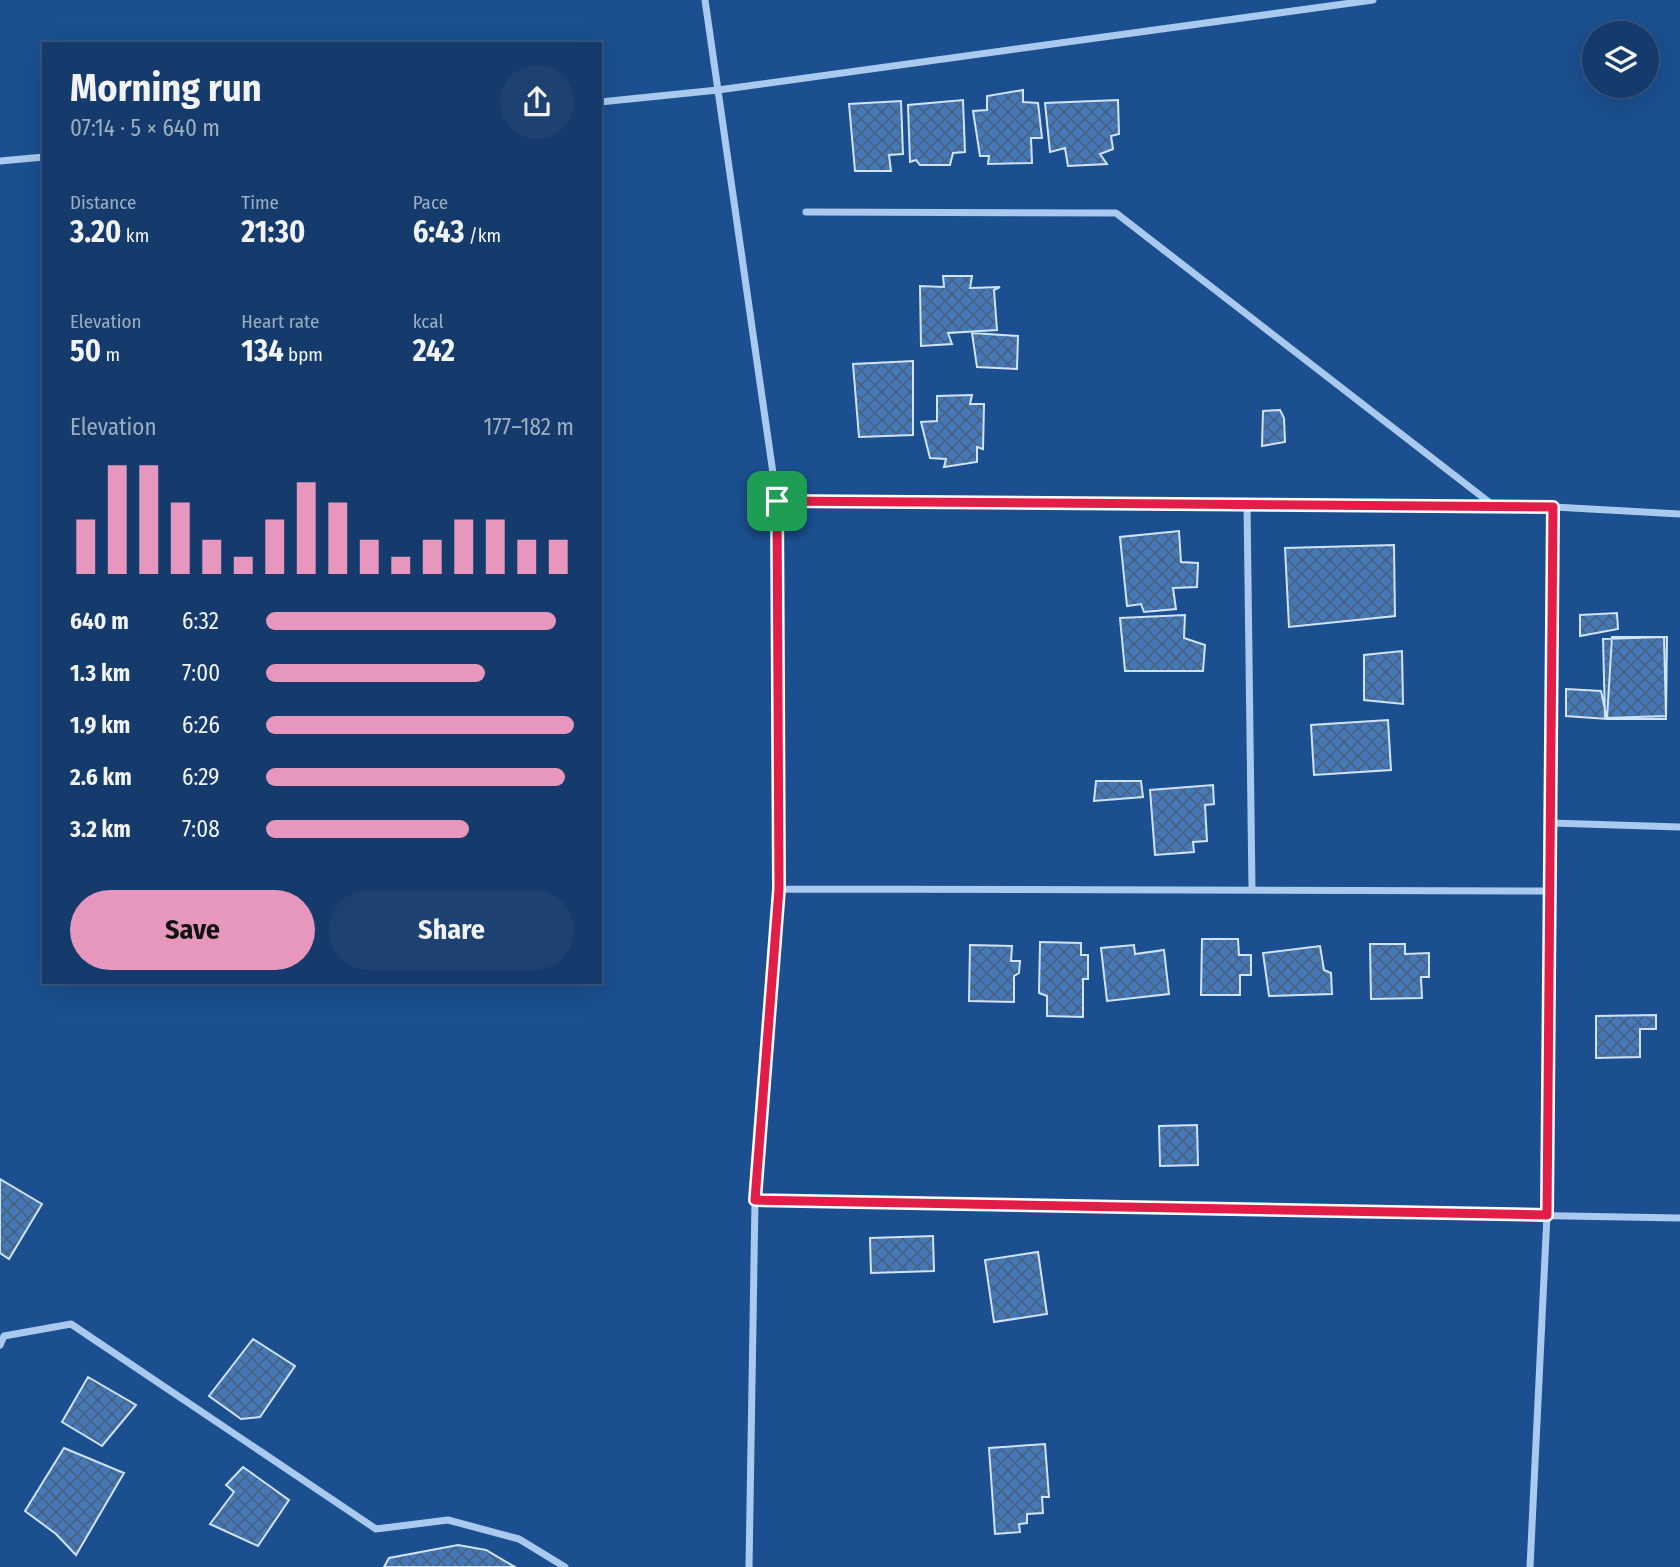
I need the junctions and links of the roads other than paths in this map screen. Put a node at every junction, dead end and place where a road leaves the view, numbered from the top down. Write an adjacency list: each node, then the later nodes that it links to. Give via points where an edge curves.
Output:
1 (705, 0): 3 (street)
2 (1373, 0): 3 (street)
3 (718, 90): 4 (street); 8 (street)
4 (602, 102)
5 (42, 157): 6 (street)
6 (0, 162)
7 (806, 212): 10 (street, via 1116,213)
8 (777, 501): 9 (street); 15 (street)
9 (1247, 504): 10 (street); 16 (street)
10 (1495, 506): 11 (street)
11 (1553, 507): 12 (street); 13 (street)
12 (1680, 514)
13 (1550, 823): 14 (street); 17 (street)
14 (1680, 827)
15 (779, 889): 16 (street); 18 (street)
16 (1252, 890): 17 (street)
17 (1550, 891): 19 (street)
18 (755, 1200): 19 (street); 23 (street)
19 (1547, 1215): 20 (street); 24 (street)
20 (1680, 1218)
21 (0, 1345): 22 (street, via 4,1335 71,1324 376,1529 448,1520 519,1539)
22 (565, 1567)
23 (749, 1567)
24 (1530, 1567)

